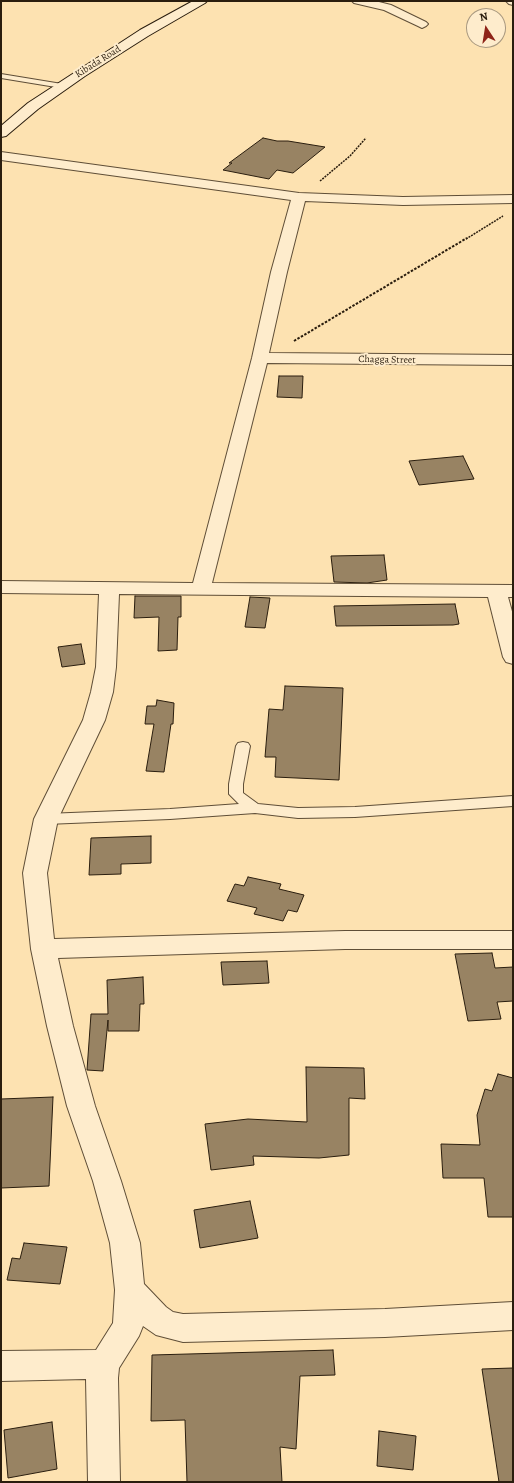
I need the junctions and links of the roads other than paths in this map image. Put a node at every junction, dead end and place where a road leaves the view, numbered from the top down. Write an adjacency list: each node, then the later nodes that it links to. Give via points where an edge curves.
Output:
1 (201, 1): 5 (street, Kibada Road, via 144,33)
2 (358, 1): 3 (street, via 387,7)
3 (422, 24)
4 (1, 76): 5 (lane)
5 (62, 86): 6 (street, Kibada Road)
6 (1, 133)
7 (1, 156): 8 (street)
8 (299, 198): 9 (street, via 403,201); 10 (street)
9 (513, 199)
10 (260, 358): 11 (street, Chagga Street); 14 (street)
11 (513, 360)
12 (1, 588): 13 (street)
13 (109, 588): 14 (street); 20 (street, via 106,667 102,692 94,720)
14 (201, 589): 15 (street)
15 (505, 591): 16 (street)
16 (513, 657)
17 (243, 746): 19 (lane, via 236,794)
18 (513, 801): 19 (lane, via 354,812 303,813)
19 (255, 808): 20 (lane)
20 (46, 819): 22 (street, via 35,873)
21 (513, 940): 22 (street, via 345,940)
22 (43, 949): 23 (street, via 81,1106 126,1243)
23 (130, 1290): 24 (street, via 155,1318 167,1325 182,1328 385,1323); 25 (street, via 128,1326)
24 (513, 1316)
25 (104, 1364): 26 (street); 27 (street)
26 (1, 1366)
27 (104, 1482)

